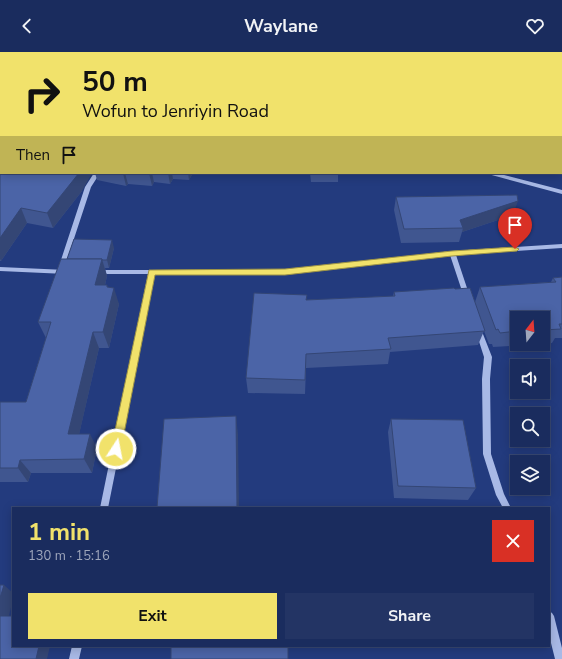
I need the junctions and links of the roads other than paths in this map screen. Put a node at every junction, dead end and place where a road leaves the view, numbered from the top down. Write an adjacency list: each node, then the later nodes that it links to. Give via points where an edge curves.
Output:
1 (96, 174): 9 (street, via 88,187)
2 (494, 174): 4 (street)
3 (515, 174): 4 (street)
4 (518, 181): 5 (street)
5 (562, 192)
6 (562, 246): 7 (street)
7 (452, 254): 12 (street, via 285,272); 13 (street)
8 (0, 269): 9 (street)
9 (60, 272): 10 (street)
10 (75, 272)
11 (91, 272): 12 (street)
12 (152, 272): 15 (street)
13 (470, 305)
14 (475, 320): 16 (street, via 488,357 487,454)
15 (104, 507)
16 (506, 507)
17 (550, 620): 20 (street)
18 (77, 647): 19 (street)
19 (74, 659)
20 (560, 659)

